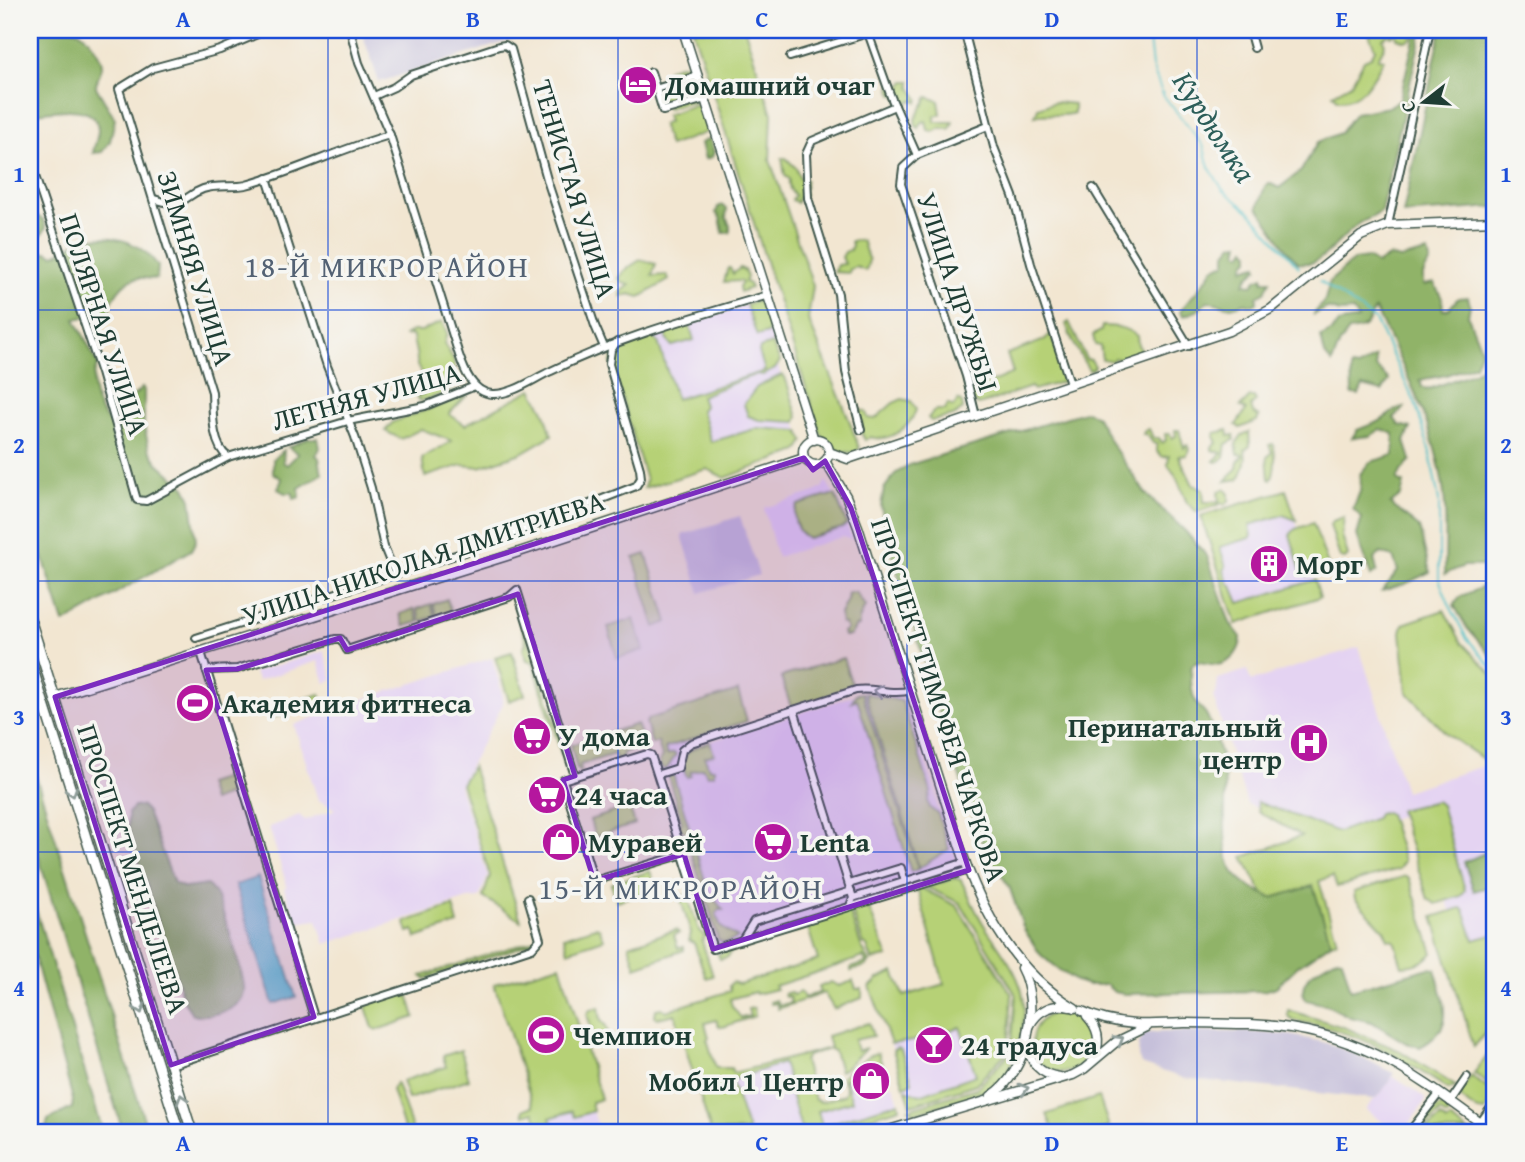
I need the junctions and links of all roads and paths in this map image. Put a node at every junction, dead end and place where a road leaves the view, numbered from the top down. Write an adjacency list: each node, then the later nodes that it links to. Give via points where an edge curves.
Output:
1 (267, 30): 22 (street, ЗИМНЯЯ УЛИЦА, via 219,50 153,68 119,89)
2 (349, 30): 13 (street)
3 (683, 30): 11 (main road)
4 (964, 30): 16 (street)
5 (1249, 30): 8 (street)
6 (1430, 30): 24 (street)
7 (867, 31): 9 (street); 15 (street, УЛИЦА ДРУЖБЫ)
8 (1254, 48)
9 (790, 57)
10 (651, 72): 12 (street)
11 (698, 76): 12 (street); 14 (main road)
12 (655, 89): 14 (street, via 663,111)
13 (374, 96): 17 (street); 27 (street, ТЕНИСТАЯ УЛИЦА, via 411,75 505,45 511,49 548,183)
14 (705, 99): 25 (main road)
15 (895, 106): 18 (street, УЛИЦА ДРУЖБЫ); 33 (street, via 809,144 806,154 808,198 838,294 846,372)
16 (988, 126): 18 (street); 29 (street)
17 (390, 135): 20 (street); 30 (street, via 458,355)
18 (918, 155): 31 (street, УЛИЦА ДРУЖБЫ, via 903,168 901,184)
19 (30, 161): 39 (street, ПОЛЯРНАЯ УЛИЦА, via 101,373)
20 (267, 178): 22 (street, via 235,187 206,187 181,203); 32 (street)
21 (1093, 188): 28 (street)
22 (154, 200): 36 (street, ЗИМНЯЯ УЛИЦА, via 212,392 221,450)
23 (1495, 221): 24 (main road)
24 (1388, 225): 28 (main road, via 1361,236 1267,312)
25 (768, 295): 26 (street, ЛЕТНЯЯ УЛИЦА); 34 (main road)
26 (617, 342): 27 (street, ЛЕТНЯЯ УЛИЦА); 40 (street, via 608,364 640,482 471,550)
27 (604, 346): 30 (street, ЛЕТНЯЯ УЛИЦА, via 512,390 491,394)
28 (1189, 346): 29 (main road)
29 (1070, 383): 31 (main road)
30 (475, 386): 32 (street, ЛЕТНЯЯ УЛИЦА, via 425,406)
31 (976, 416): 35 (main road, via 848,459)
32 (348, 421): 36 (street, ЛЕТНЯЯ УЛИЦА); 40 (street)
33 (861, 430)
34 (814, 440): 35 (main road, via 824,442); 37 (main road, via 805,446)
35 (829, 452): 38 (main road)
36 (228, 457): 39 (street, ЛЕТНЯЯ УЛИЦА, via 146,501)
37 (804, 458): 38 (main road, via 814,465); 43 (main road, УЛИЦА НИКОЛАЯ ДМИТРИЕВА)
38 (825, 461): 46 (main road, ПРОСПЕКТ ТИМОФЕЯ ЧАРКОВА, via 851,508)
39 (137, 500)
40 (395, 574): 42 (street)
41 (30, 619): 47 (main road, ПРОСПЕКТ МЕНДЕЛЕЕВА)
42 (196, 638)
43 (201, 652): 45 (street); 47 (main road, УЛИЦА НИКОЛАЯ ДМИТРИЕВА)
44 (30, 660): 71 (main road, ПРОСПЕКТ МЕНДЕЛЕЕВА, one-way to 71)
45 (206, 670): 50 (street, via 237,669 335,639 341,639 346,650 509,597 517,590); 59 (street)
46 (911, 690): 48 (street, one-way to 48, via 862,689); 52 (main road, ПРОСПЕКТ ТИМОФЕЯ ЧАРКОВА)
47 (55, 698): 63 (main road, ПРОСПЕКТ МЕНДЕЛЕЕВА)
48 (794, 710): 49 (street, via 691,743 682,750 678,768); 54 (street)
49 (659, 774): 50 (street, via 647,754); 51 (street)
50 (575, 776): 51 (street, via 563,780 594,881)
51 (684, 854): 56 (street, via 713,949)
52 (967, 866): 53 (street); 54 (street); 57 (main road, ПРОСПЕКТ ТИМОФЕЯ ЧАРКОВА, via 989,915)
53 (905, 882): 54 (street); 54 (street, via 901,868)
54 (851, 897): 56 (street); 56 (street, via 754,921)
55 (528, 898): 59 (street, via 540,939 532,948)
56 (741, 940)
57 (1015, 956): 58 (main road, ПРОСПЕКТ ТИМОФЕЯ ЧАРКОВА, via 1042,986); 61 (main road, via 1029,992)
58 (1078, 1010): 60 (main road, via 1108,1021); 61 (main road, via 1050,1007 1038,1014); 62 (main road, via 1094,1024 1099,1039)
59 (314, 1017): 63 (street)
60 (1153, 1025): 62 (main road, one-way to 60, via 1122,1038); 66 (main road, via 1269,1026 1334,1037 1375,1053)
61 (1027, 1035): 65 (main road, via 1030,1056 1039,1069 1051,1076); 67 (main road, via 1007,1083)
62 (1090, 1064): 65 (main road)
63 (171, 1065): 72 (main road, ПРОСПЕКТ МЕНДЕЛЕЕВА, one-way to 63)
64 (1467, 1076): 68 (street)
65 (1069, 1077): 67 (main road, one-way to 65)
66 (1439, 1094): 68 (main road); 74 (street)
67 (979, 1101): 73 (main road)
68 (1450, 1102): 70 (main road)
69 (1495, 1102): 70 (street)
70 (1480, 1123): 75 (main road)
71 (179, 1132)
72 (192, 1132)
73 (882, 1132)
74 (1409, 1132)
75 (1493, 1132)

